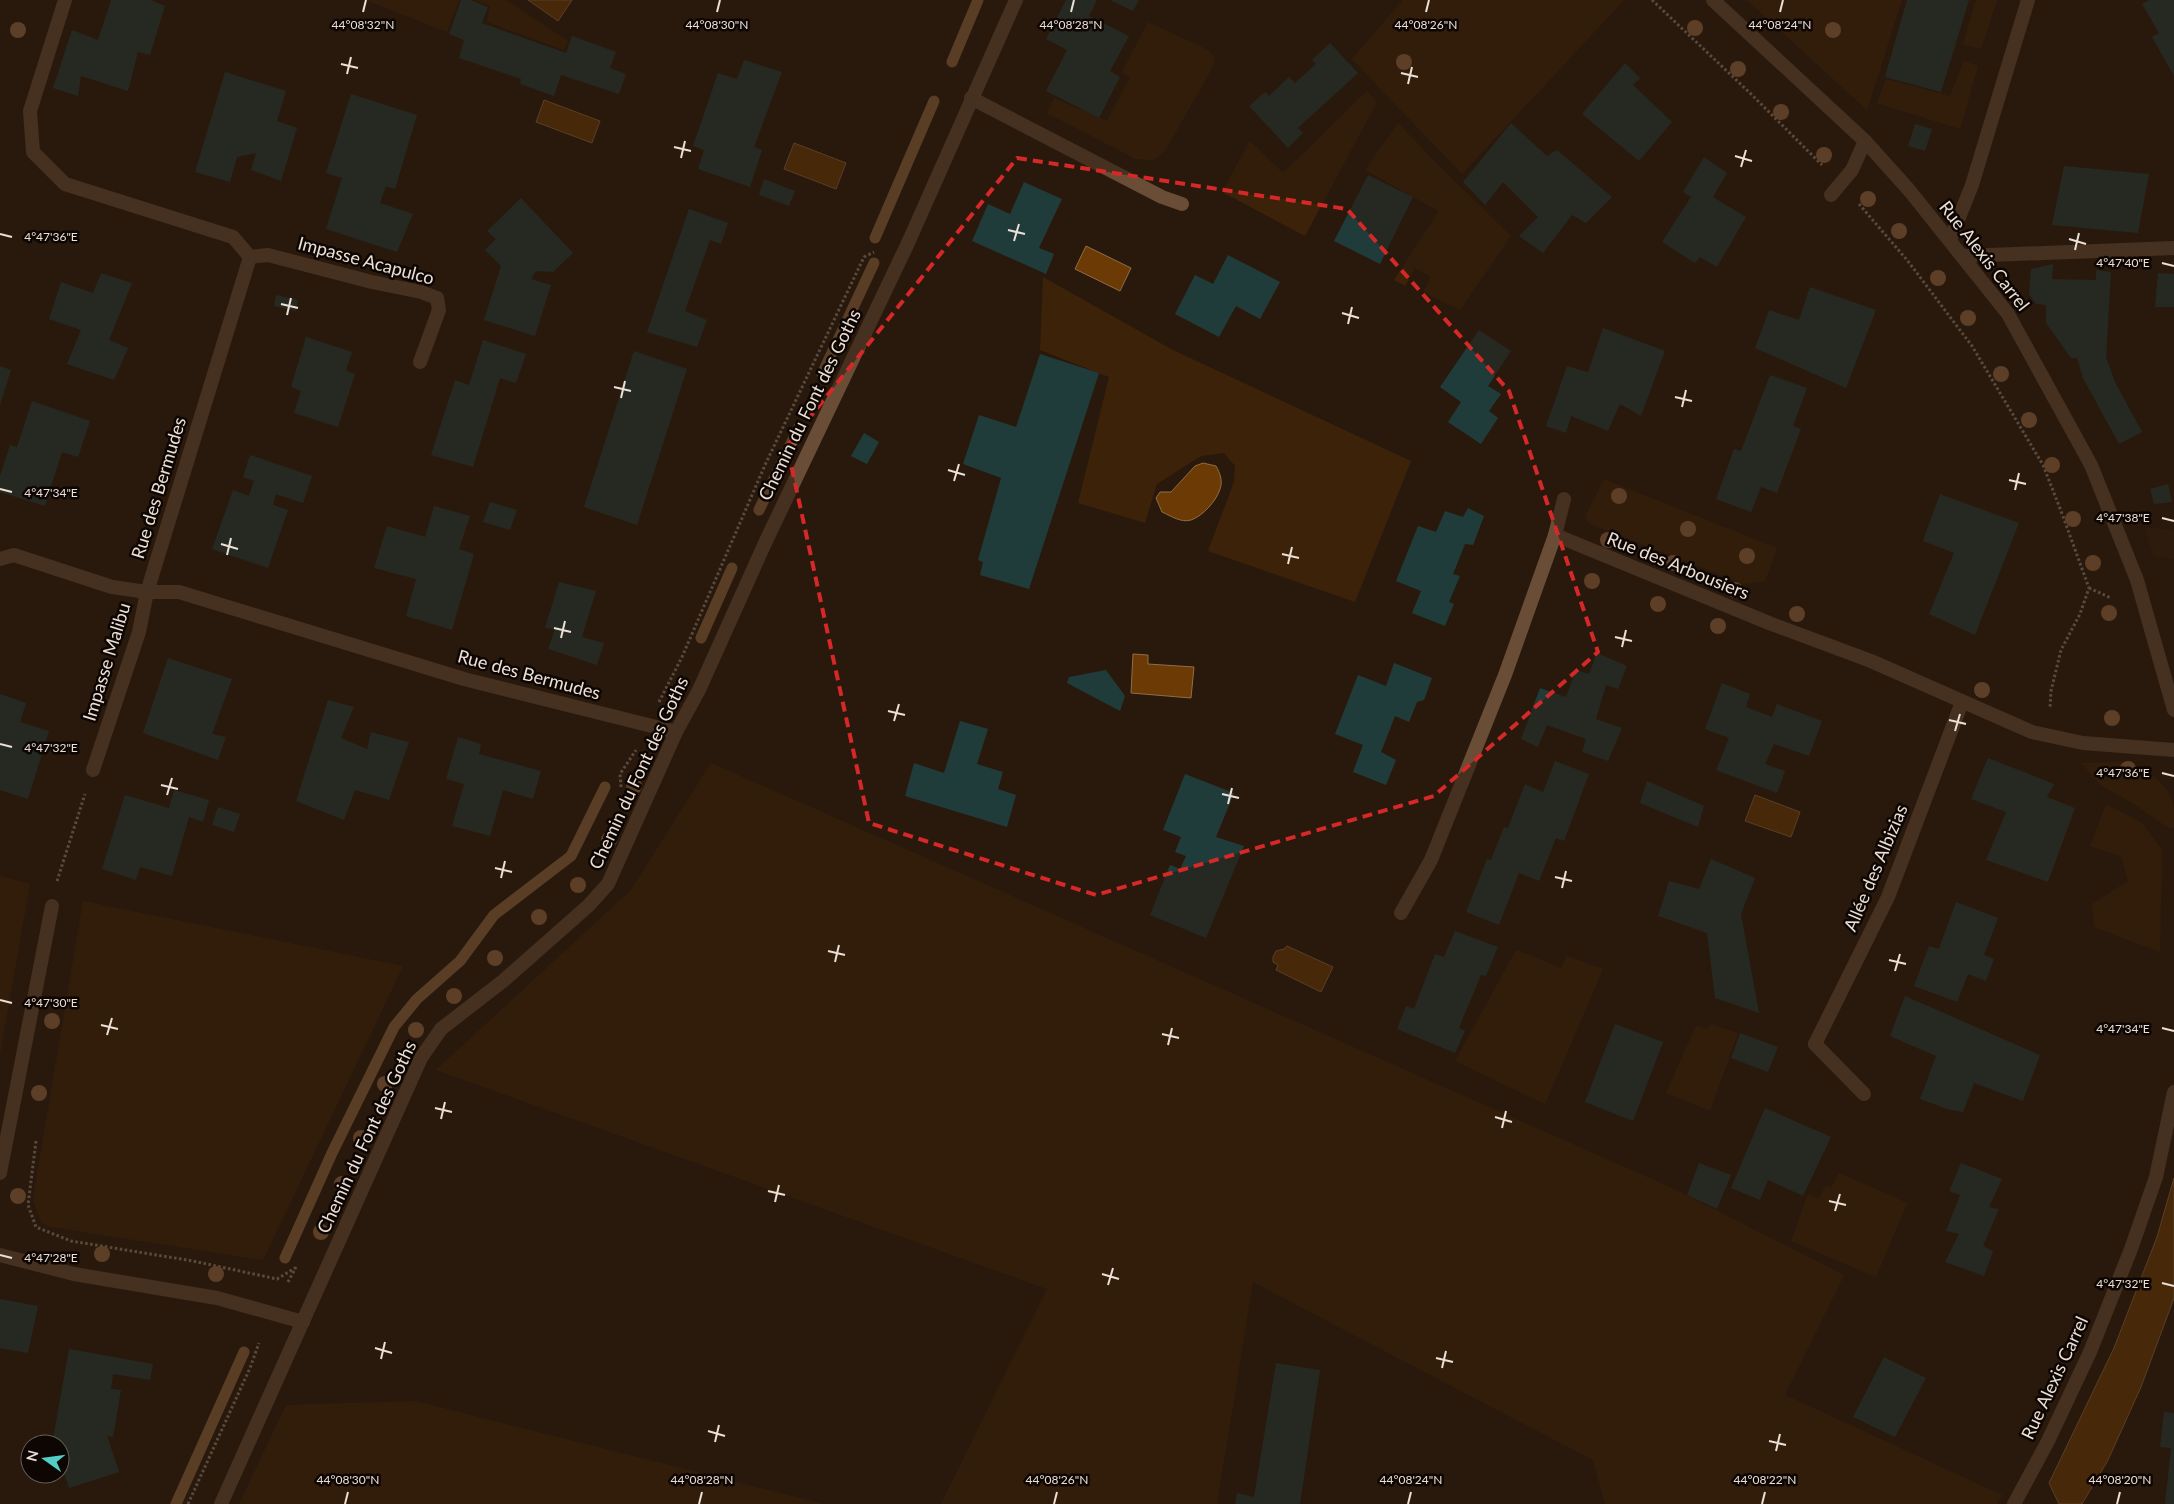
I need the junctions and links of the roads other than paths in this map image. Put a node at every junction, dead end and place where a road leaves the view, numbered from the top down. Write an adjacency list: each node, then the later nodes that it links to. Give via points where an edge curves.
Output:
1 (64, 0): 12 (street, via 30,111 33,152 65,184 233,237)
2 (1016, 0): 5 (street, Chemin du Font des Goths)
3 (1713, 0): 6 (street, Rue Alexis Carrel)
4 (2028, 0): 9 (street, via 1972,185)
5 (971, 98): 8 (street, via 1162,197); 20 (street, Chemin du Font des Goths, via 908,243 765,542 699,690)
6 (1864, 142): 7 (street, via 1852,170); 9 (street, Rue Alexis Carrel)
7 (1831, 195)
8 (1182, 204)
9 (1950, 240): 11 (street, Rue Alexis Carrel)
10 (2174, 248): 11 (street)
11 (1963, 256): 19 (street, Rue Alexis Carrel, via 2008,314 2091,465 2136,580)
12 (250, 257): 13 (street, Impasse Acapulco, via 268,255 437,298 439,310); 17 (street, Rue des Bermudes)
13 (420, 362)
14 (1564, 499): 15 (street)
15 (1554, 536): 18 (street, Rue des Arbousiers, via 1871,661); 24 (street, via 1505,675 1431,860)
16 (0, 560): 17 (street, via 14,555 112,587)
17 (147, 592): 20 (street, Rue des Bermudes, via 179,592 464,679); 22 (street, Impasse Malibu, via 139,632)
18 (1962, 702): 21 (street, Rue des Arbousiers, via 2049,736 2082,743); 26 (street, Allée des Albizias, via 1888,897 1815,1044)
19 (2174, 710)
20 (676, 732): 29 (street, Chemin du Font des Goths, via 608,884 542,947 441,1030 421,1058)
21 (2174, 750)
22 (93, 770)
23 (52, 906): 27 (street)
24 (1401, 913)
25 (2174, 1092): 31 (street, Rue Alexis Carrel, via 2156,1177 2127,1257 2090,1352)
26 (1864, 1094)
27 (0, 1173)
28 (0, 1255): 29 (street, via 74,1274 217,1298)
29 (303, 1322): 30 (street, Chemin du Font des Goths)
30 (221, 1504)
31 (2014, 1504)

